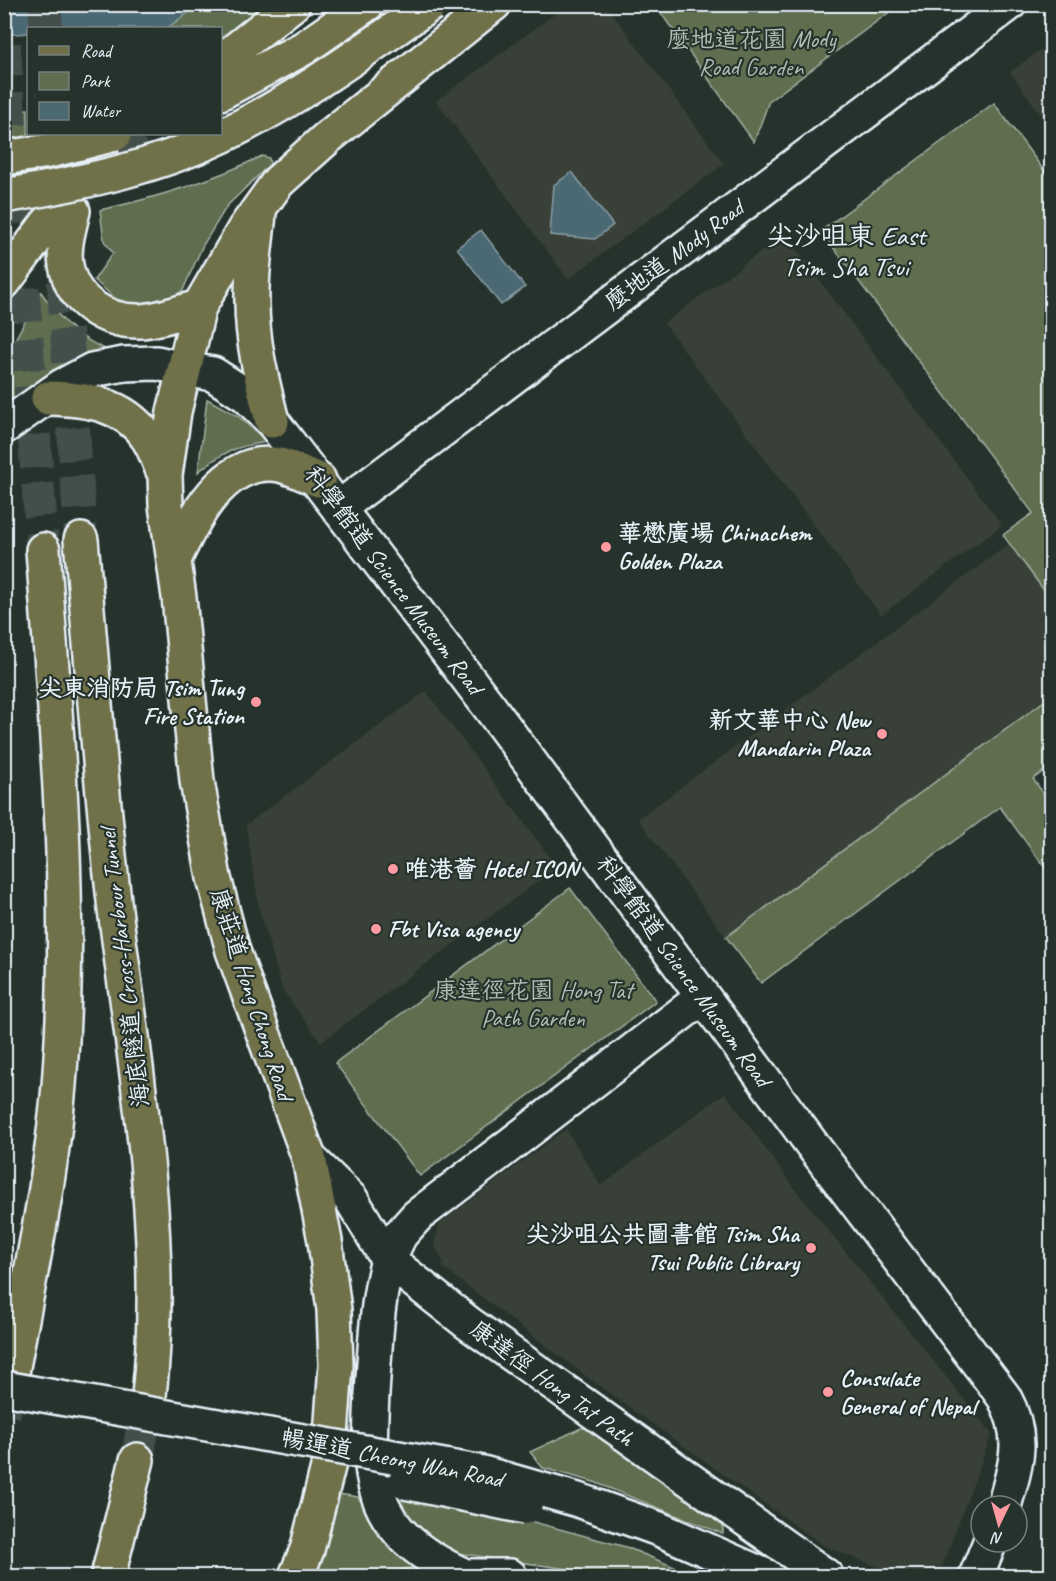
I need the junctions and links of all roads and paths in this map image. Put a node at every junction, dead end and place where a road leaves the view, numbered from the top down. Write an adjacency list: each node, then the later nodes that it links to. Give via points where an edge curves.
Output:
1 (293, 4): 6 (main road)
2 (367, 4): 7 (main road, via 304,48)
3 (431, 4): 10 (main road, bridge, via 317,82 235,130 127,171)
4 (494, 4): 11 (main road, 康莊道 Hong Chong Road, via 327,138 278,182)
5 (1009, 4): 20 (street, 麼地道 Mody Road)
6 (222, 60)
7 (222, 92)
8 (111, 135): 9 (main road, bridge)
9 (4, 158)
10 (4, 196)
11 (259, 209): 13 (main road, 康莊道 Hong Chong Road); 16 (main road, via 252,285 253,327 259,374)
12 (4, 282): 13 (main road, via 46,224 68,209 66,264 76,293 87,304 114,317 138,321)
13 (199, 307): 14 (main road, 康莊道 Hong Chong Road)
14 (184, 369): 15 (street, 科學館道 Science Museum Road, via 135,363 92,370); 16 (street, 科學館道 Science Museum Road, via 213,374 247,396); 18 (main road, 康莊道 Hong Chong Road)
15 (48, 398): 17 (street, 科學館道 Science Museum Road); 18 (main road, via 104,404 126,416 147,437)
16 (272, 421): 19 (street, 科學館道 Science Museum Road)
17 (4, 427)
18 (165, 474): 23 (main road, 康莊道 Hong Chong Road)
19 (319, 480): 20 (street, 科學館道 Science Museum Road); 23 (main road, via 279,465 257,467 229,477 201,511)
20 (340, 507): 24 (street, 科學館道 Science Museum Road)
21 (81, 540): 28 (main road, 海底隧道 Cross-Harbour Tunnel, via 114,899 148,1172 156,1299)
22 (43, 550): 27 (main road, 海底隧道 Cross-Harbour Tunnel, via 65,903 64,995 53,1141)
23 (174, 560): 25 (main road, 康莊道 Hong Chong Road, via 197,781 214,878 232,951)
24 (703, 997): 26 (street, via 417,1216 400,1235); 31 (street, 科學館道 Science Museum Road, via 1004,1397 1016,1421 1018,1437)
25 (309, 1158): 26 (street, 康達徑 Hong Tat Path, via 351,1199); 34 (main road, 康莊道 Hong Chong Road, via 325,1241 336,1365 329,1463 308,1550)
26 (388, 1260): 35 (street, via 377,1306 370,1423 372,1481 386,1515 403,1537); 39 (street, 康達徑 Hong Tat Path, via 468,1323)
27 (8, 1380): 38 (street, 暢運道 Cheong Wan Road, bridge, via 483,1473 578,1500 659,1529)
28 (150, 1396)
29 (4, 1407): 37 (street, 暢運道 Cheong Wan Road, bridge, via 482,1497 567,1520 655,1550)
30 (137, 1460): 33 (main road)
31 (1007, 1494)
32 (985, 1554): 40 (street)
33 (108, 1576)
34 (296, 1576)
35 (461, 1576): 36 (street)
36 (510, 1576)
37 (715, 1576)
38 (766, 1576)
39 (826, 1576)
40 (976, 1576)

